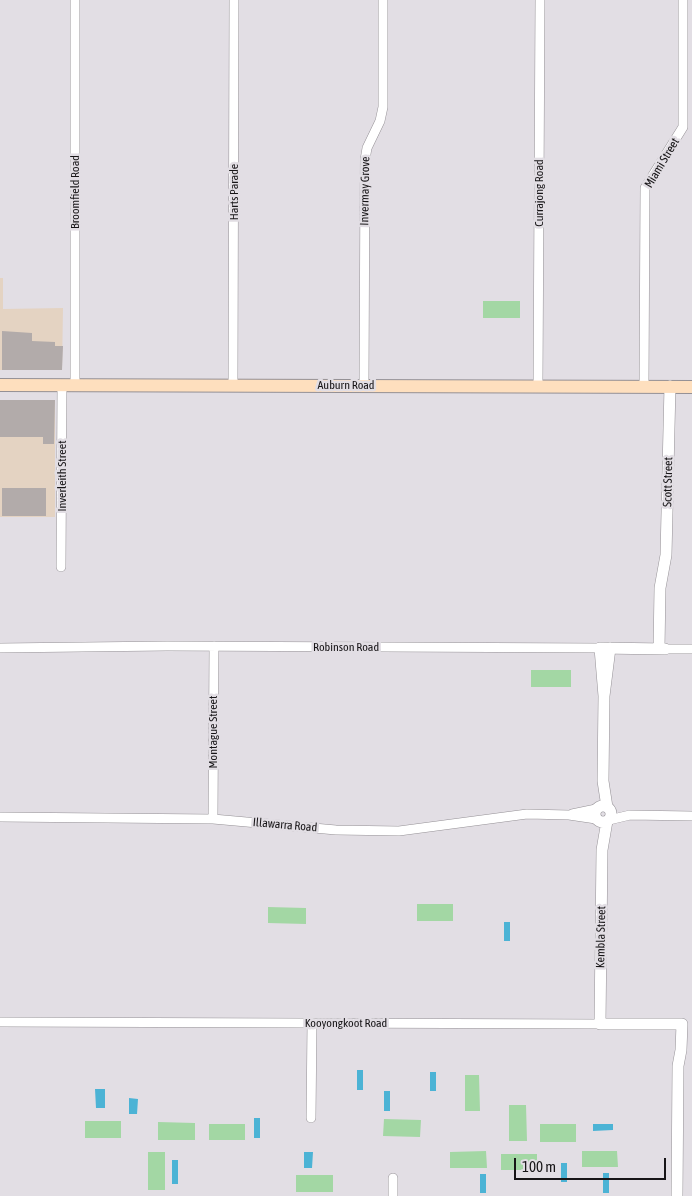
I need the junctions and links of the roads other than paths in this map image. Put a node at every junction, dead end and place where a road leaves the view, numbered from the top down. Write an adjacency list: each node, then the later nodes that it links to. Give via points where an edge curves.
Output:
1 (75, 0): 7 (street, Broomfield Road)
2 (234, 0): 8 (street, Harts Parade)
3 (384, 0): 9 (street, Invermay Grove, via 382,114 365,160)
4 (540, 0): 10 (street, Currajong Road)
5 (683, 0): 11 (street, Miami Street, via 683,127 646,188)
6 (0, 385): 7 (main road, Auburn Road)
7 (68, 385): 8 (main road, Auburn Road); 14 (street, Inverleith Street)
8 (233, 385): 9 (main road, Auburn Road)
9 (364, 385): 10 (main road, Auburn Road)
10 (538, 385): 11 (main road, Auburn Road)
11 (644, 386): 12 (main road, Auburn Road)
12 (670, 386): 13 (main road, Auburn Road); 18 (street, Scott Street)
13 (692, 387)
14 (61, 567)
15 (214, 646): 16 (street, Robinson Road); 17 (street, Robinson Road); 23 (street, Montague Street)
16 (0, 648)
17 (605, 648): 18 (street, Robinson Road); 20 (street, Kembla Street)
18 (662, 649): 19 (street, Robinson Road)
19 (692, 650)
20 (603, 814): 21 (street, Illawarra Road); 23 (street, Illawarra Road, via 527,814 399,831 336,830); 26 (street, Kembla Street)
21 (692, 816)
22 (0, 817): 23 (street, Illawarra Road)
23 (213, 819)
24 (0, 1022): 25 (street, Kooyongkoot Road)
25 (312, 1023): 26 (street, Kooyongkoot Road); 28 (street)
26 (600, 1024): 27 (street, Kooyongkoot Road)
27 (683, 1024): 31 (street, via 678,1066)
28 (311, 1118)
29 (393, 1178): 30 (street)
30 (393, 1196)
31 (677, 1196)

